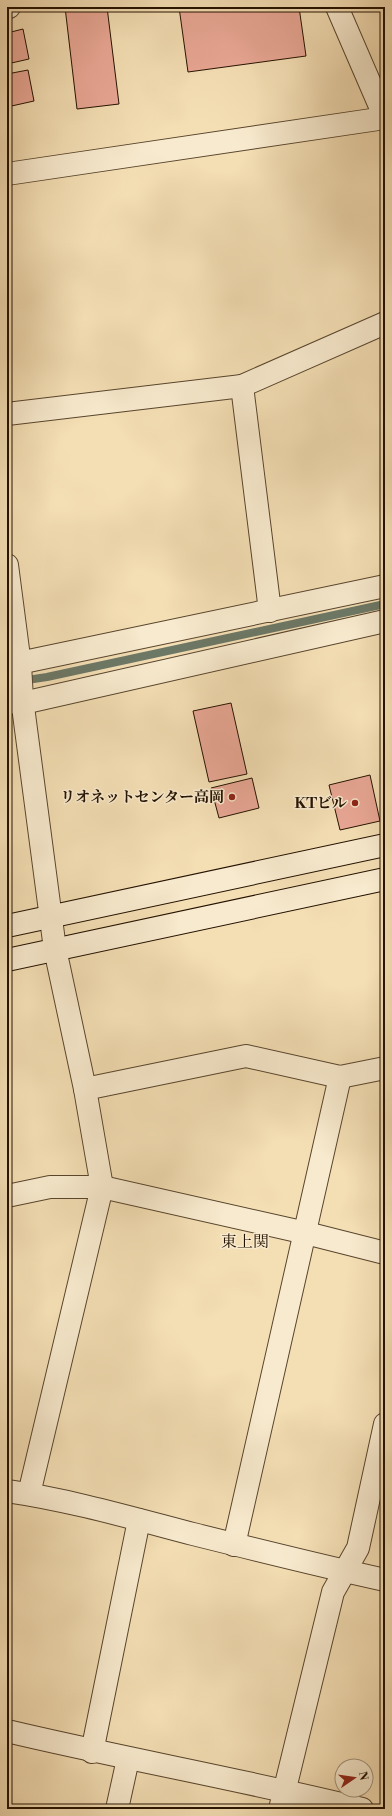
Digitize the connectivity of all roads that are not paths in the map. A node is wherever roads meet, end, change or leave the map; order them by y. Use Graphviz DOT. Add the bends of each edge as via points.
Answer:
graph roads {
  1 [pos="336,7"];
  2 [pos="385,118"];
  3 [pos="7,174"];
  4 [pos="385,323"];
  5 [pos="242,386"];
  6 [pos="7,414"];
  7 [pos="7,566"];
  8 [pos="385,586"];
  9 [pos="270,611"];
  10 [pos="385,621"];
  11 [pos="20,664"];
  12 [pos="17,701"];
  13 [pos="385,845"];
  14 [pos="385,879"];
  15 [pos="51,917"];
  16 [pos="7,926"];
  17 [pos="55,949"];
  18 [pos="7,960"];
  19 [pos="385,1068"];
  20 [pos="340,1077"];
  21 [pos="85,1090"];
  22 [pos="102,1187"];
  23 [pos="7,1196"];
  24 [pos="306,1233"];
  25 [pos="385,1253"];
  26 [pos="385,1424"];
  27 [pos="7,1491"];
  28 [pos="29,1494"];
  29 [pos="139,1520"];
  30 [pos="234,1544"];
  31 [pos="344,1571"];
  32 [pos="385,1580"];
  33 [pos="7,1731"];
  34 [pos="92,1752"];
  35 [pos="128,1759"];
  36 [pos="282,1799"];
  37 [pos="117,1809"];
  38 [pos="362,1809"];
  1 -- 2 [label="street"];
  2 -- 3 [label="street"];
  4 -- 5 [label="street"];
  5 -- 6 [label="street"];
  5 -- 9 [label="street"];
  7 -- 11 [label="street"];
  8 -- 9 [label="street"];
  9 -- 11 [label="street"];
  10 -- 12 [label="street"];
  11 -- 12 [label="street"];
  12 -- 15 [label="street"];
  13 -- 15 [label="street"];
  14 -- 17 [label="street"];
  15 -- 16 [label="street"];
  15 -- 17 [label="street"];
  17 -- 18 [label="street"];
  17 -- 21 [label="street"];
  19 -- 20 [label="street"];
  20 -- 21 [label="street" via="246,1056"];
  20 -- 24 [label="street"];
  21 -- 22 [label="street"];
  22 -- 23 [label="street" via="50,1187"];
  22 -- 24 [label="street"];
  22 -- 28 [label="street"];
  24 -- 25 [label="street"];
  24 -- 30 [label="street"];
  26 -- 31 [label="street" via="358,1548"];
  27 -- 28 [label="street"];
  28 -- 29 [label="street"];
  29 -- 30 [label="street"];
  29 -- 34 [label="street"];
  30 -- 31 [label="street"];
  31 -- 32 [label="street"];
  31 -- 36 [label="street" via="332,1592"];
  33 -- 34 [label="street"];
  34 -- 35 [label="street"];
  35 -- 36 [label="street"];
  35 -- 37 [label="street"];
  36 -- 38 [label="street"];
}
